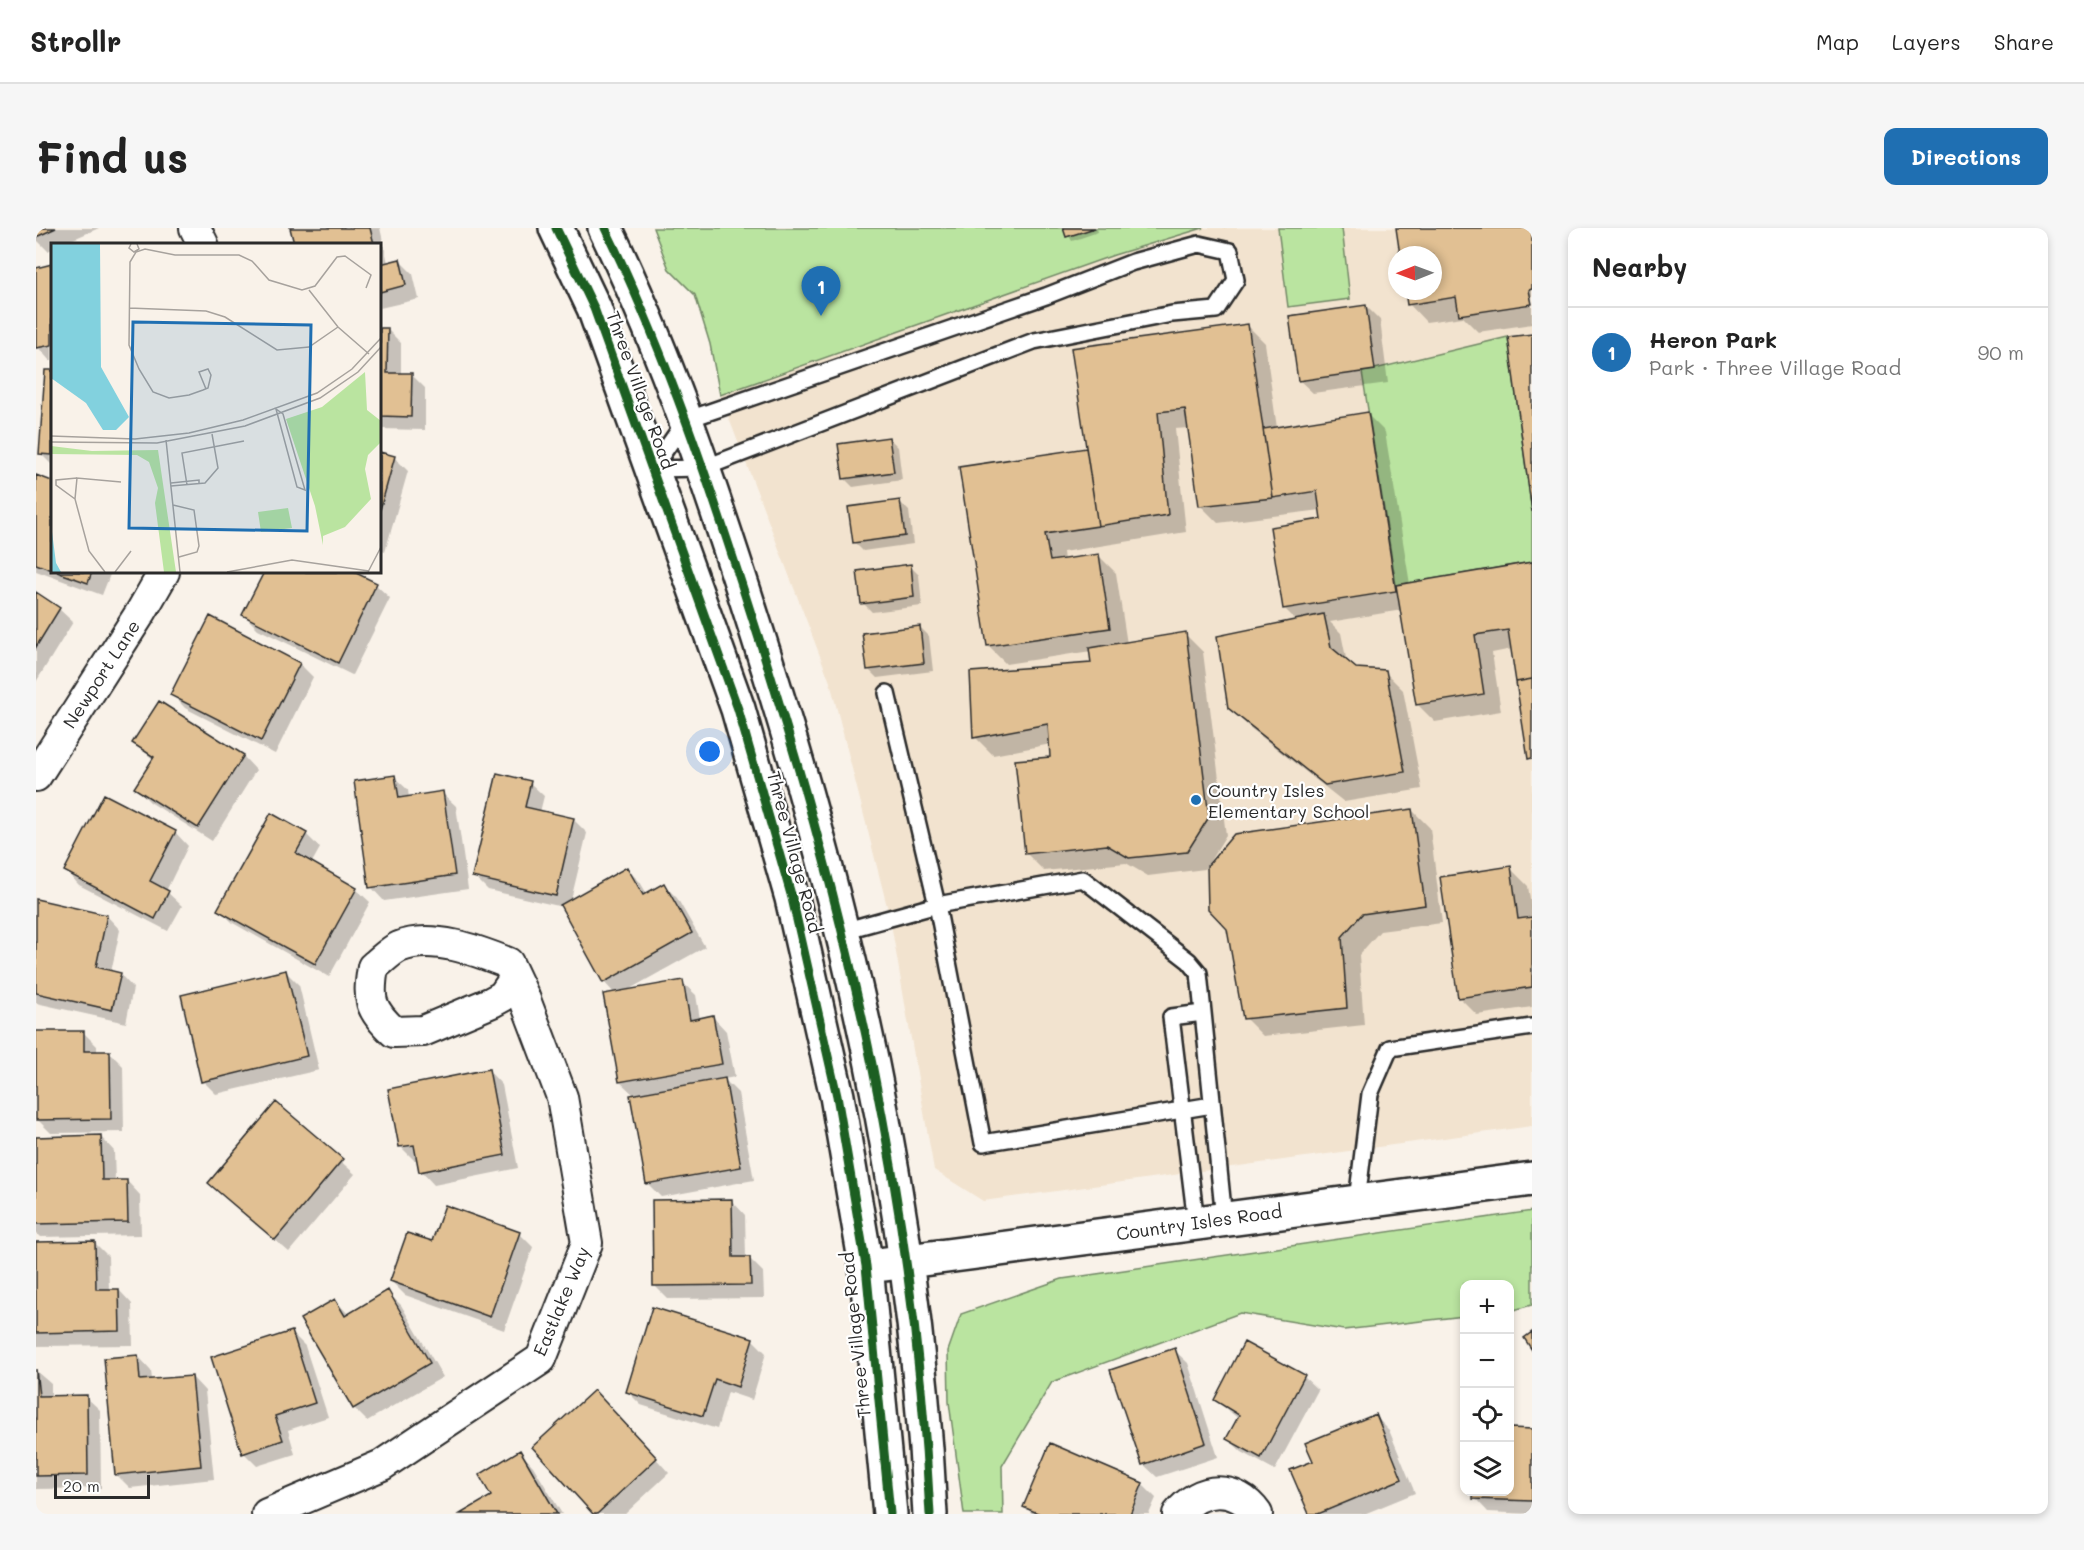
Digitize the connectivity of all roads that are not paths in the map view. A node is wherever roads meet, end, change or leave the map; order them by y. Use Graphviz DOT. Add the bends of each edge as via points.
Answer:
graph roads {
  1 [pos="195,228"];
  2 [pos="556,228"];
  3 [pos="605,228"];
  4 [pos="202,243"];
  5 [pos="686,420"];
  6 [pos="704,468"];
  7 [pos="652,469"];
  8 [pos="163,573"];
  9 [pos="887,693"];
  10 [pos="36,776"];
  11 [pos="937,905"];
  12 [pos="843,931"];
  13 [pos="515,978"];
  14 [pos="1203,1013"];
  15 [pos="1532,1027"];
  16 [pos="1212,1105"];
  17 [pos="1182,1110"];
  18 [pos="1532,1179"];
  19 [pos="1357,1201"];
  20 [pos="1210,1220"];
  21 [pos="907,1261"];
  22 [pos="866,1266"];
  23 [pos="267,1514"];
  24 [pos="890,1514"];
  25 [pos="930,1514"];
  26 [pos="1178,1514"];
  27 [pos="1257,1514"];
  1 -- 4 [label="street"];
  2 -- 7 [label="street, Three Village Road" via="594,308"];
  3 -- 5 [label="street, Three Village Road" via="633,286"];
  5 -- 6 [label="street, Three Village Road"];
  5 -- 6 [label="lane" via="1046,296 1133,262 1199,244 1230,251 1236,280 1216,310 1172,314 1034,341"];
  5 -- 7 [label="lane"];
  6 -- 7 [label="lane"];
  6 -- 12 [label="street, Three Village Road" via="776,692"];
  7 -- 22 [label="street, Three Village Road" via="738,709 792,898 837,1096"];
  8 -- 10 [label="street, Newport Lane"];
  9 -- 11 [label="lane"];
  11 -- 12 [label="lane"];
  11 -- 14 [label="lane" via="1083,879 1189,961 1199,973"];
  11 -- 17 [label="lane" via="983,1143"];
  12 -- 21 [label="street, Three Village Road" via="878,1085"];
  13 -- 23 [label="street, Eastlake Way" via="561,1097 587,1243 541,1359 382,1465"];
  14 -- 16 [label="lane"];
  14 -- 17 [label="lane" via="1171,1017"];
  15 -- 19 [label="lane" via="1390,1048 1370,1094"];
  16 -- 17 [label="lane"];
  16 -- 20 [label="lane"];
  17 -- 20 [label="lane"];
  18 -- 19 [label="street, Country Isles Road"];
  19 -- 20 [label="street, Country Isles Road"];
  20 -- 21 [label="street, Country Isles Road"];
  21 -- 22 [label="street, Country Isles Road"];
  21 -- 25 [label="street, Three Village Road"];
  22 -- 24 [label="street, Three Village Road"];
  26 -- 27 [label="street" via="1192,1500 1212,1492 1227,1492 1240,1497"];
}
